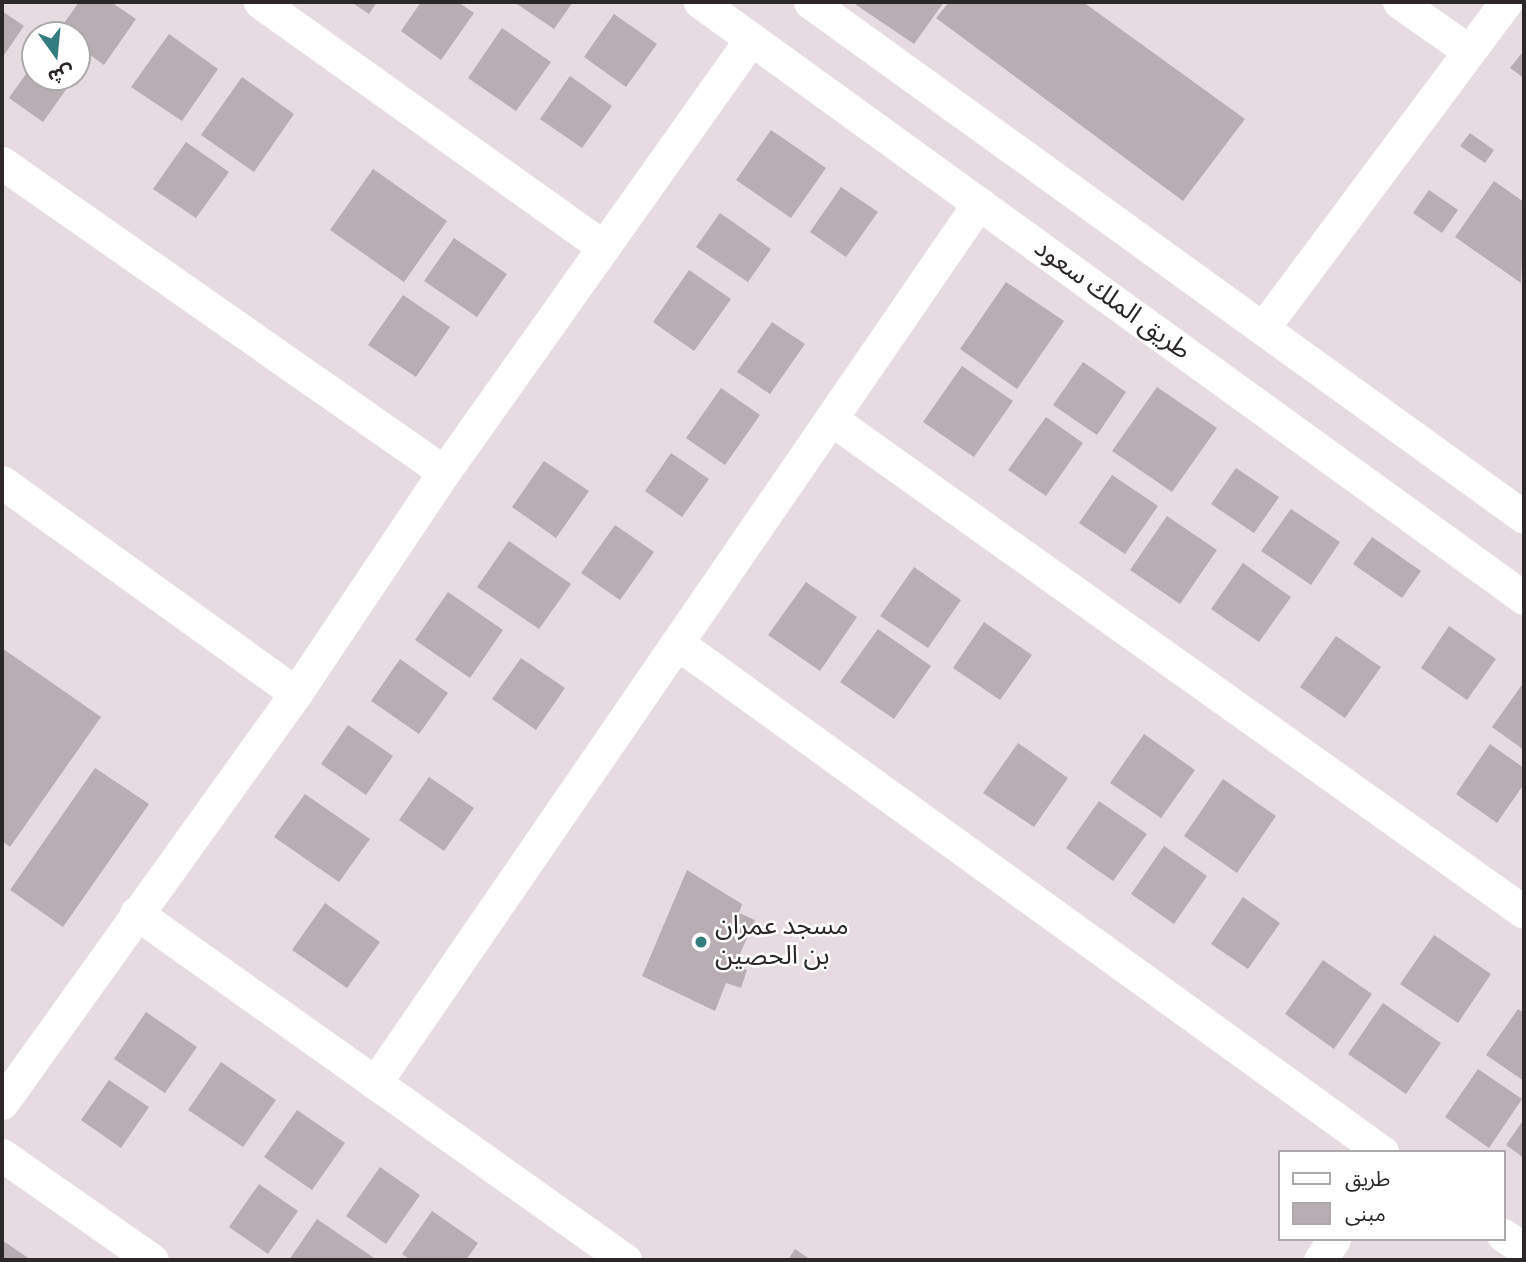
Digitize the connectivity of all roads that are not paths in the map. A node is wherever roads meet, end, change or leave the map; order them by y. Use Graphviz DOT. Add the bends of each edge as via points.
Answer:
graph roads {
  1 [pos="260,2"];
  2 [pos="700,2"];
  3 [pos="810,2"];
  4 [pos="1399,2"];
  5 [pos="1506,2"];
  6 [pos="751,38"];
  7 [pos="1469,51"];
  8 [pos="2,163"];
  9 [pos="979,203"];
  10 [pos="604,247"];
  11 [pos="1263,328"];
  12 [pos="831,419"];
  13 [pos="444,472"];
  14 [pos="2,482"];
  15 [pos="1524,517"];
  16 [pos="1524,598"];
  17 [pos="677,643"];
  18 [pos="296,693"];
  19 [pos="1524,912"];
  20 [pos="136,913"];
  21 [pos="375,1083"];
  22 [pos="2,1103"];
  23 [pos="1379,1150"];
  24 [pos="2,1155"];
  25 [pos="1505,1236"];
  26 [pos="1333,1241"];
  27 [pos="1524,1250"];
  28 [pos="152,1260"];
  29 [pos="625,1260"];
  30 [pos="1320,1260"];
  1 -- 10 [label="street"];
  2 -- 6 [label="street, طريق الملك سعود"];
  3 -- 11 [label="street"];
  4 -- 7 [label="street"];
  5 -- 7 [label="street"];
  6 -- 9 [label="street, طريق الملك سعود"];
  6 -- 10 [label="street"];
  7 -- 11 [label="street"];
  8 -- 13 [label="street"];
  9 -- 12 [label="street"];
  9 -- 16 [label="street, طريق الملك سعود"];
  10 -- 13 [label="street"];
  11 -- 15 [label="street"];
  12 -- 17 [label="street"];
  12 -- 19 [label="street"];
  13 -- 18 [label="street"];
  14 -- 18 [label="street"];
  17 -- 21 [label="street"];
  17 -- 23 [label="street"];
  18 -- 20 [label="street"];
  20 -- 21 [label="street"];
  20 -- 22 [label="street"];
  21 -- 29 [label="street"];
  24 -- 28 [label="street"];
  25 -- 27 [label="street"];
  26 -- 30 [label="street"];
}
